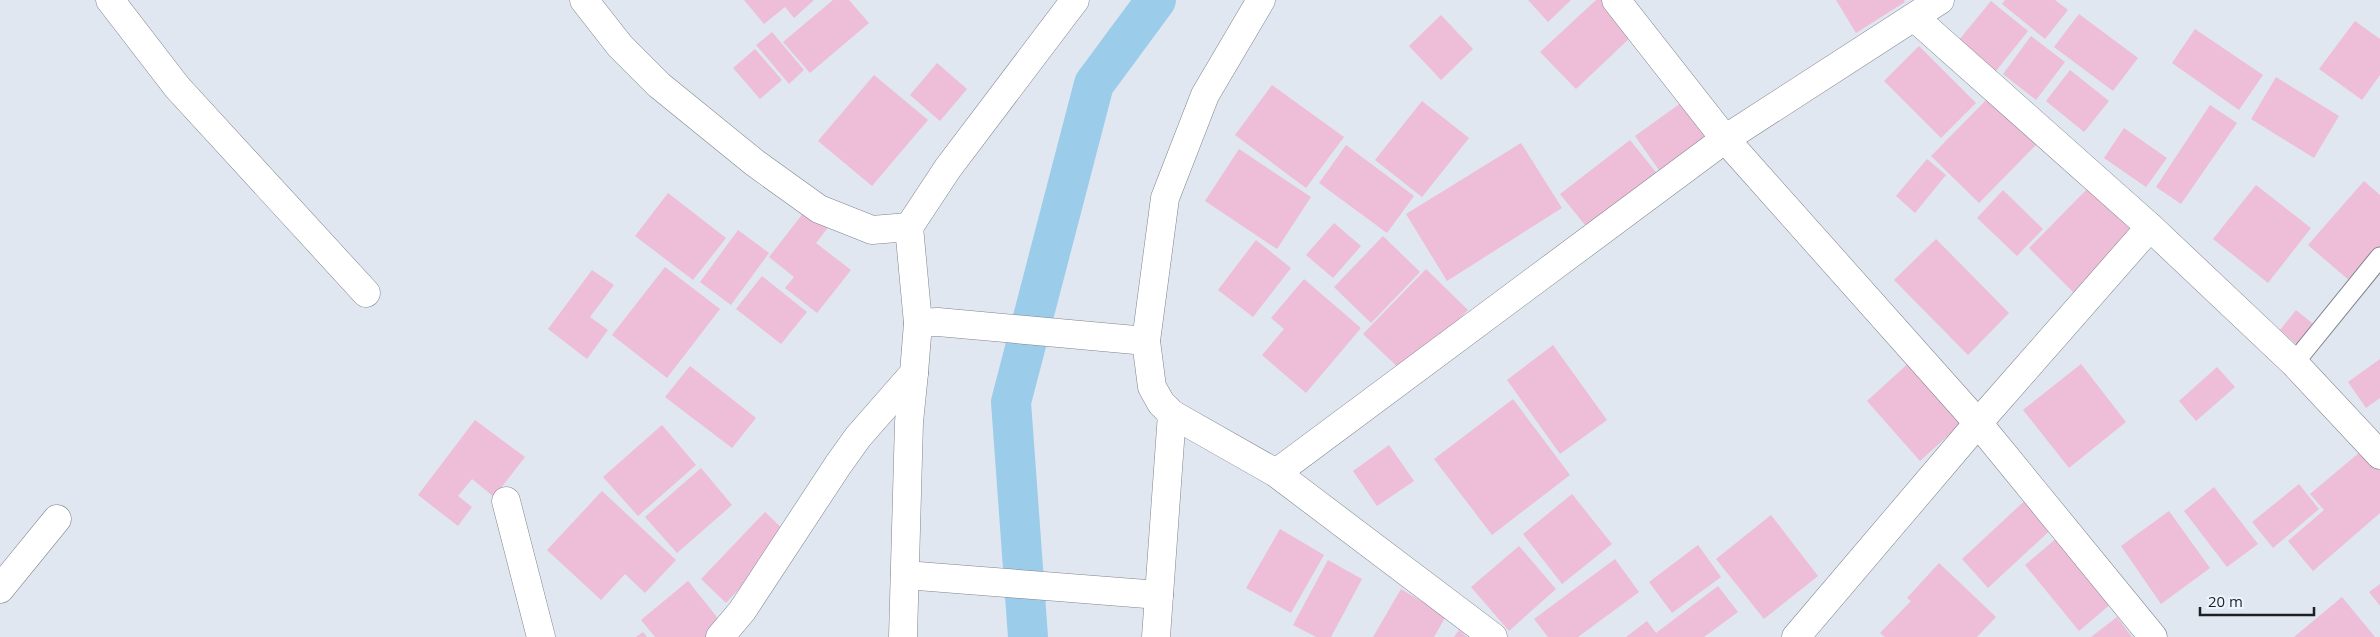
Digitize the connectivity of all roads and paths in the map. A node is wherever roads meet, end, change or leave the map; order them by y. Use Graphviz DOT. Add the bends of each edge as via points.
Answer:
graph roads {
  1 [pos="110,0"];
  2 [pos="584,0"];
  3 [pos="1075,0"];
  4 [pos="1261,0"];
  5 [pos="1616,0"];
  6 [pos="1940,0"];
  7 [pos="1915,18"];
  8 [pos="1724,139"];
  9 [pos="909,227"];
  10 [pos="2150,227"];
  11 [pos="2380,257"];
  12 [pos="366,293"];
  13 [pos="928,323"];
  14 [pos="1146,341"];
  15 [pos="2294,363"];
  16 [pos="914,373"];
  17 [pos="1172,414"];
  18 [pos="1978,423"];
  19 [pos="2380,455"];
  20 [pos="1276,473"];
  21 [pos="506,501"];
  22 [pos="57,518"];
  23 [pos="914,575"];
  24 [pos="0,589"];
  25 [pos="1150,594"];
  26 [pos="541,637"];
  27 [pos="720,637"];
  28 [pos="903,637"];
  29 [pos="1156,637"];
  30 [pos="1493,637"];
  31 [pos="1796,637"];
  32 [pos="2153,637"];
  1 -- 12 [label="street" via="177,88"];
  2 -- 9 [label="street" via="620,46 659,85 755,163 811,203 872,230"];
  3 -- 9 [label="street" via="948,168"];
  4 -- 14 [label="street" via="1205,95 1165,198"];
  5 -- 8 [label="street"];
  6 -- 7 [label="street"];
  7 -- 8 [label="street"];
  7 -- 10 [label="street"];
  8 -- 18 [label="street"];
  8 -- 20 [label="street"];
  9 -- 13 [label="street"];
  10 -- 15 [label="street"];
  10 -- 18 [label="street"];
  11 -- 15 [label="lane"];
  13 -- 14 [label="street"];
  13 -- 16 [label="street"];
  14 -- 17 [label="street" via="1152,387 1161,404"];
  15 -- 19 [label="street"];
  16 -- 23 [label="street" via="909,422"];
  16 -- 27 [label="street" via="853,444 742,611"];
  17 -- 20 [label="street"];
  17 -- 25 [label="street"];
  18 -- 31 [label="street"];
  18 -- 32 [label="street"];
  20 -- 30 [label="street"];
  21 -- 26 [label="street"];
  22 -- 24 [label="street"];
  23 -- 25 [label="street"];
  23 -- 28 [label="street"];
  25 -- 29 [label="street"];
}
